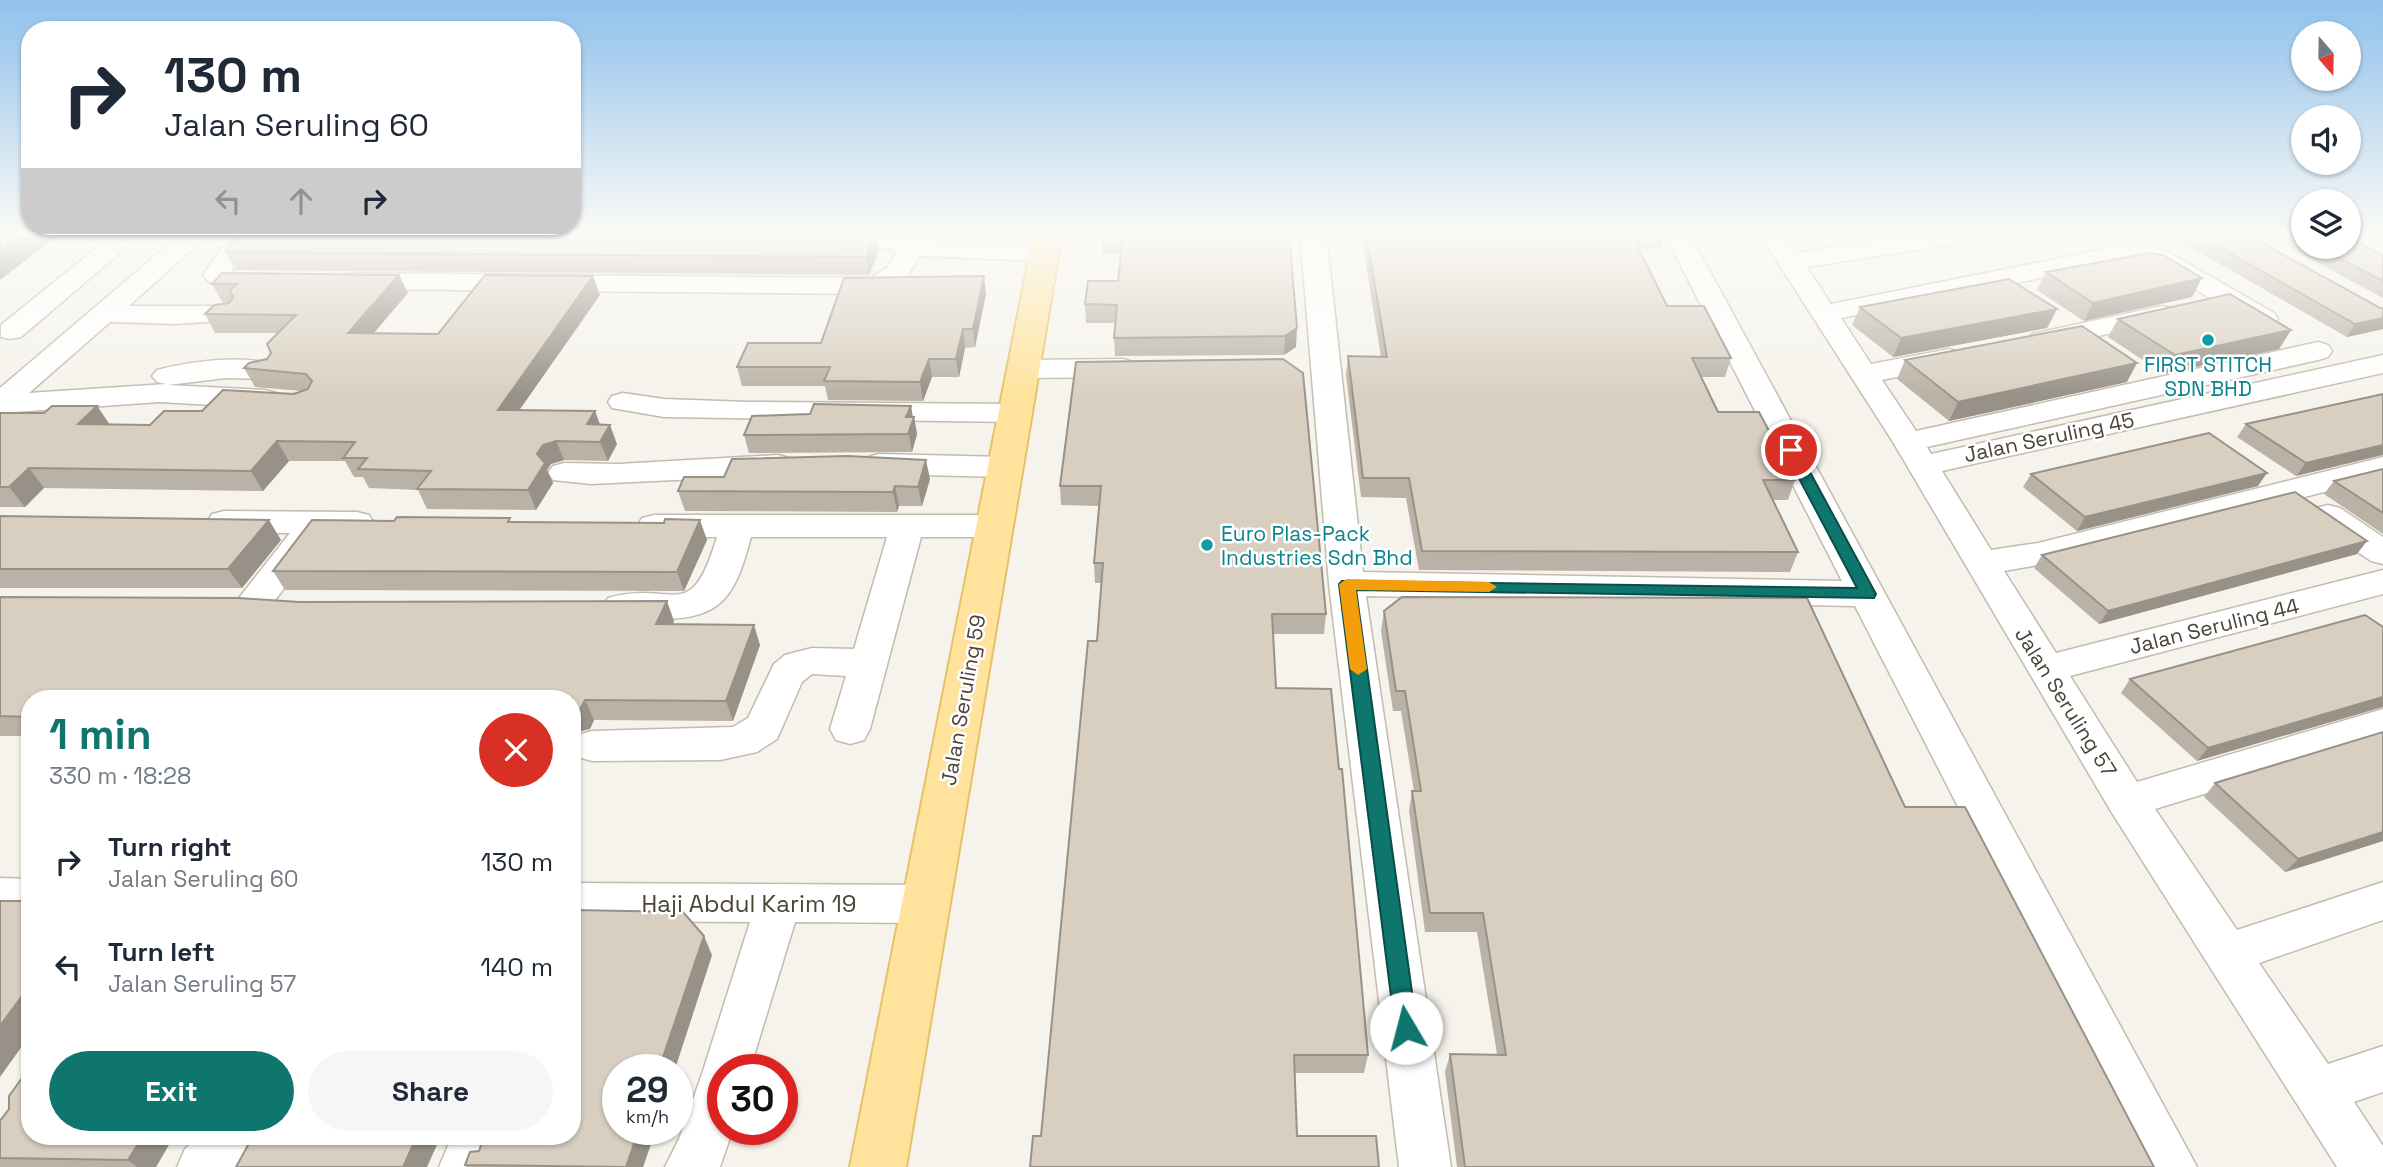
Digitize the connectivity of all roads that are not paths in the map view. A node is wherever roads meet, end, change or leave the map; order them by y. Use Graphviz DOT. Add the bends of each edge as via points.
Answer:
graph roads {
  1 [pos="61,287"];
  2 [pos="136,287"];
  3 [pos="1038,287"];
  4 [pos="1313,287"];
  5 [pos="1705,287"];
  6 [pos="1808,287"];
  7 [pos="1950,287"];
  8 [pos="2010,287"];
  9 [pos="2211,287"];
  10 [pos="2230,299"];
  11 [pos="1825,313"];
  12 [pos="227,314"];
  13 [pos="96,323"];
  14 [pos="5,331"];
  15 [pos="2078,334"];
  16 [pos="2012,346"];
  17 [pos="2318,351"];
  18 [pos="1972,354"];
  19 [pos="1147,368"];
  20 [pos="2372,368"];
  21 [pos="1023,369"];
  22 [pos="265,370"];
  23 [pos="1866,374"];
  24 [pos="98,395"];
  25 [pos="2165,398"];
  26 [pos="295,400"];
  27 [pos="623,402"];
  28 [pos="0,403"];
  29 [pos="1015,413"];
  30 [pos="2208,434"];
  31 [pos="1914,454"];
  32 [pos="813,464"];
  33 [pos="851,464"];
  34 [pos="2254,465"];
  35 [pos="1005,467"];
  36 [pos="2383,467"];
  37 [pos="565,473"];
  38 [pos="2289,489"];
  39 [pos="192,522"];
  40 [pos="316,523"];
  41 [pos="384,523"];
  42 [pos="628,525"];
  43 [pos="737,526"];
  44 [pos="907,526"];
  45 [pos="994,526"];
  46 [pos="2383,553"];
  47 [pos="1981,563"];
  48 [pos="1347,584"];
  49 [pos="2368,586"];
  50 [pos="1868,594"];
  51 [pos="289,606"];
  52 [pos="590,607"];
  53 [pos="2383,612"];
  54 [pos="869,663"];
  55 [pos="2045,669"];
  56 [pos="2383,724"];
  57 [pos="850,729"];
  58 [pos="592,746"];
  59 [pos="2127,801"];
  60 [pos="0,897"];
  61 [pos="21,898"];
  62 [pos="2383,901"];
  63 [pos="581,902"];
  64 [pos="778,904"];
  65 [pos="926,904"];
  66 [pos="2229,953"];
  67 [pos="731,1054"];
  68 [pos="2383,1069"];
  69 [pos="2316,1091"];
  70 [pos="707,1131"];
  71 [pos="221,1145"];
  72 [pos="474,1145"];
  73 [pos="203,1167"];
  74 [pos="465,1167"];
  75 [pos="691,1167"];
  76 [pos="878,1167"];
  77 [pos="1425,1167"];
  78 [pos="2171,1167"];
  79 [pos="2367,1167"];
  1 -- 14 [label="street"];
  2 -- 13 [label="street"];
  3 -- 21 [label="main road, Jalan Seruling 59"];
  4 -- 48 [label="street" via="1312,366"];
  5 -- 50 [label="street"];
  6 -- 11 [label="street, Jalan Seruling 57"];
  7 -- 11 [label="street"];
  8 -- 15 [label="street"];
  9 -- 10 [label="street"];
  10 -- 15 [label="street"];
  10 -- 17 [label="street"];
  11 -- 23 [label="street, Jalan Seruling 57"];
  12 -- 13 [label="street"];
  13 -- 14 [label="street"];
  13 -- 28 [label="street"];
  15 -- 16 [label="street"];
  15 -- 25 [label="street"];
  17 -- 20 [label="street"];
  17 -- 25 [label="street, Jalan Seruling 45"];
  18 -- 23 [label="street"];
  19 -- 21 [label="street"];
  20 -- 25 [label="street, Jalan Seruling 45"];
  21 -- 29 [label="main road, Jalan Seruling 59"];
  22 -- 24 [label="street" via="184,373"];
  23 -- 31 [label="street, Jalan Seruling 57"];
  24 -- 26 [label="street" via="160,393"];
  24 -- 28 [label="street"];
  25 -- 30 [label="street"];
  25 -- 31 [label="street, Jalan Seruling 45"];
  27 -- 29 [label="street" via="748,411"];
  29 -- 35 [label="main road, Jalan Seruling 59"];
  31 -- 47 [label="street, Jalan Seruling 57"];
  32 -- 37 [label="street" via="711,466 643,474"];
  33 -- 35 [label="street"];
  34 -- 38 [label="street"];
  35 -- 45 [label="main road, Jalan Seruling 59"];
  36 -- 38 [label="street"];
  38 -- 46 [label="street"];
  38 -- 47 [label="street" via="2038,554"];
  39 -- 40 [label="street"];
  40 -- 41 [label="street"];
  40 -- 51 [label="street" via="239,603"];
  42 -- 43 [label="street"];
  43 -- 44 [label="street"];
  43 -- 52 [label="street" via="726,568 708,600 692,606"];
  44 -- 45 [label="street"];
  44 -- 54 [label="street"];
  45 -- 65 [label="main road, Jalan Seruling 59"];
  47 -- 55 [label="street, Jalan Seruling 57"];
  48 -- 50 [label="street"];
  48 -- 77 [label="street"];
  49 -- 53 [label="street"];
  49 -- 55 [label="street, Jalan Seruling 44"];
  50 -- 78 [label="street"];
  54 -- 57 [label="street"];
  54 -- 58 [label="street" via="798,665 787,674 763,728 743,741"];
  55 -- 59 [label="street, Jalan Seruling 57"];
  56 -- 59 [label="street"];
  59 -- 66 [label="street, Jalan Seruling 57"];
  60 -- 61 [label="street"];
  62 -- 66 [label="street"];
  63 -- 64 [label="street, Haji Abdul Karim 19"];
  64 -- 65 [label="street, Haji Abdul Karim 19"];
  64 -- 67 [label="street"];
  65 -- 76 [label="main road, Jalan Seruling 59"];
  66 -- 69 [label="street, Jalan Seruling 57"];
  68 -- 69 [label="street"];
  69 -- 79 [label="street, Jalan Seruling 57"];
  70 -- 75 [label="street"];
  71 -- 73 [label="street"];
  72 -- 74 [label="street"];
}
